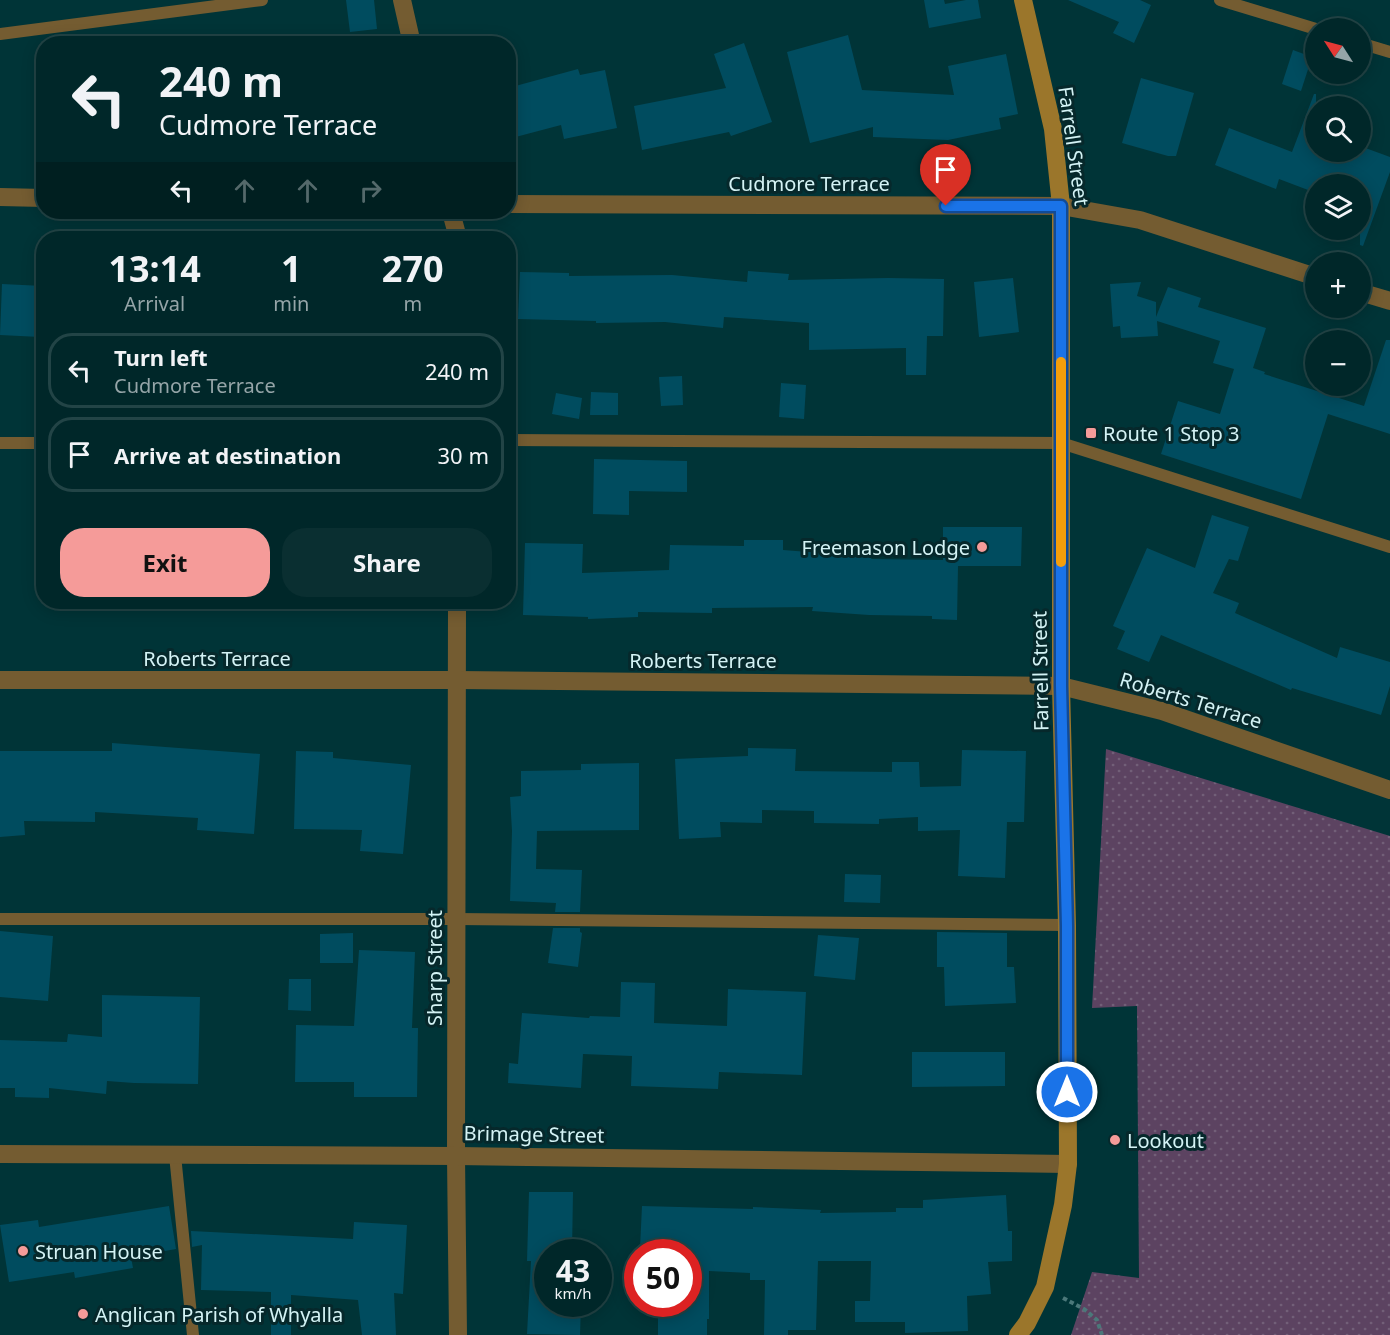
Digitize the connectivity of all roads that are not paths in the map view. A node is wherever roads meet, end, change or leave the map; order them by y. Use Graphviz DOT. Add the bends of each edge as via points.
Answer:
graph roads {
  1 [pos="262,0"];
  2 [pos="402,0"];
  3 [pos="1023,0"];
  4 [pos="1220,0"];
  5 [pos="1305,26"];
  6 [pos="0,34"];
  7 [pos="410,36"];
  8 [pos="1371,46"];
  9 [pos="1390,52"];
  10 [pos="0,197"];
  11 [pos="36,198"];
  12 [pos="516,204"];
  13 [pos="1061,206"];
  14 [pos="1305,273"];
  15 [pos="1371,295"];
  16 [pos="1390,301"];
  17 [pos="516,440"];
  18 [pos="0,443"];
  19 [pos="36,443"];
  20 [pos="1061,443"];
  21 [pos="1390,547"];
  22 [pos="457,609"];
  23 [pos="0,680"];
  24 [pos="457,680"];
  25 [pos="1061,686"];
  26 [pos="1390,789"];
  27 [pos="0,919"];
  28 [pos="456,919"];
  29 [pos="1067,926"];
  30 [pos="0,1154"];
  31 [pos="175,1155"];
  32 [pos="456,1156"];
  33 [pos="1068,1164"];
  34 [pos="193,1335"];
  35 [pos="458,1335"];
  36 [pos="1018,1335"];
  1 -- 6 [label="lane"];
  2 -- 7 [label="street"];
  3 -- 13 [label="main road, Farrell Street" via="1053,129"];
  4 -- 5 [label="lane"];
  8 -- 9 [label="lane"];
  10 -- 11 [label="street"];
  12 -- 13 [label="street, Cudmore Terrace"];
  13 -- 14 [label="street, Cudmore Terrace" via="1140,220"];
  13 -- 20 [label="main road, Farrell Street"];
  15 -- 16 [label="street"];
  17 -- 20 [label="lane"];
  18 -- 19 [label="lane"];
  20 -- 21 [label="lane"];
  20 -- 25 [label="main road, Farrell Street"];
  22 -- 24 [label="street, Sharp Street"];
  23 -- 24 [label="street, Roberts Terrace"];
  24 -- 25 [label="street, Roberts Terrace"];
  24 -- 28 [label="street, Sharp Street"];
  25 -- 26 [label="street, Roberts Terrace" via="1162,711"];
  25 -- 29 [label="main road, Farrell Street"];
  27 -- 28 [label="lane"];
  28 -- 29 [label="lane"];
  28 -- 32 [label="street, Sharp Street"];
  29 -- 33 [label="main road, Farrell Street"];
  30 -- 31 [label="street, Brimage Street"];
  31 -- 32 [label="street, Brimage Street"];
  31 -- 34 [label="lane"];
  32 -- 33 [label="street, Brimage Street"];
  32 -- 35 [label="street, Sharp Street"];
  33 -- 36 [label="main road, Farrell Street" via="1045,1287"];
}
